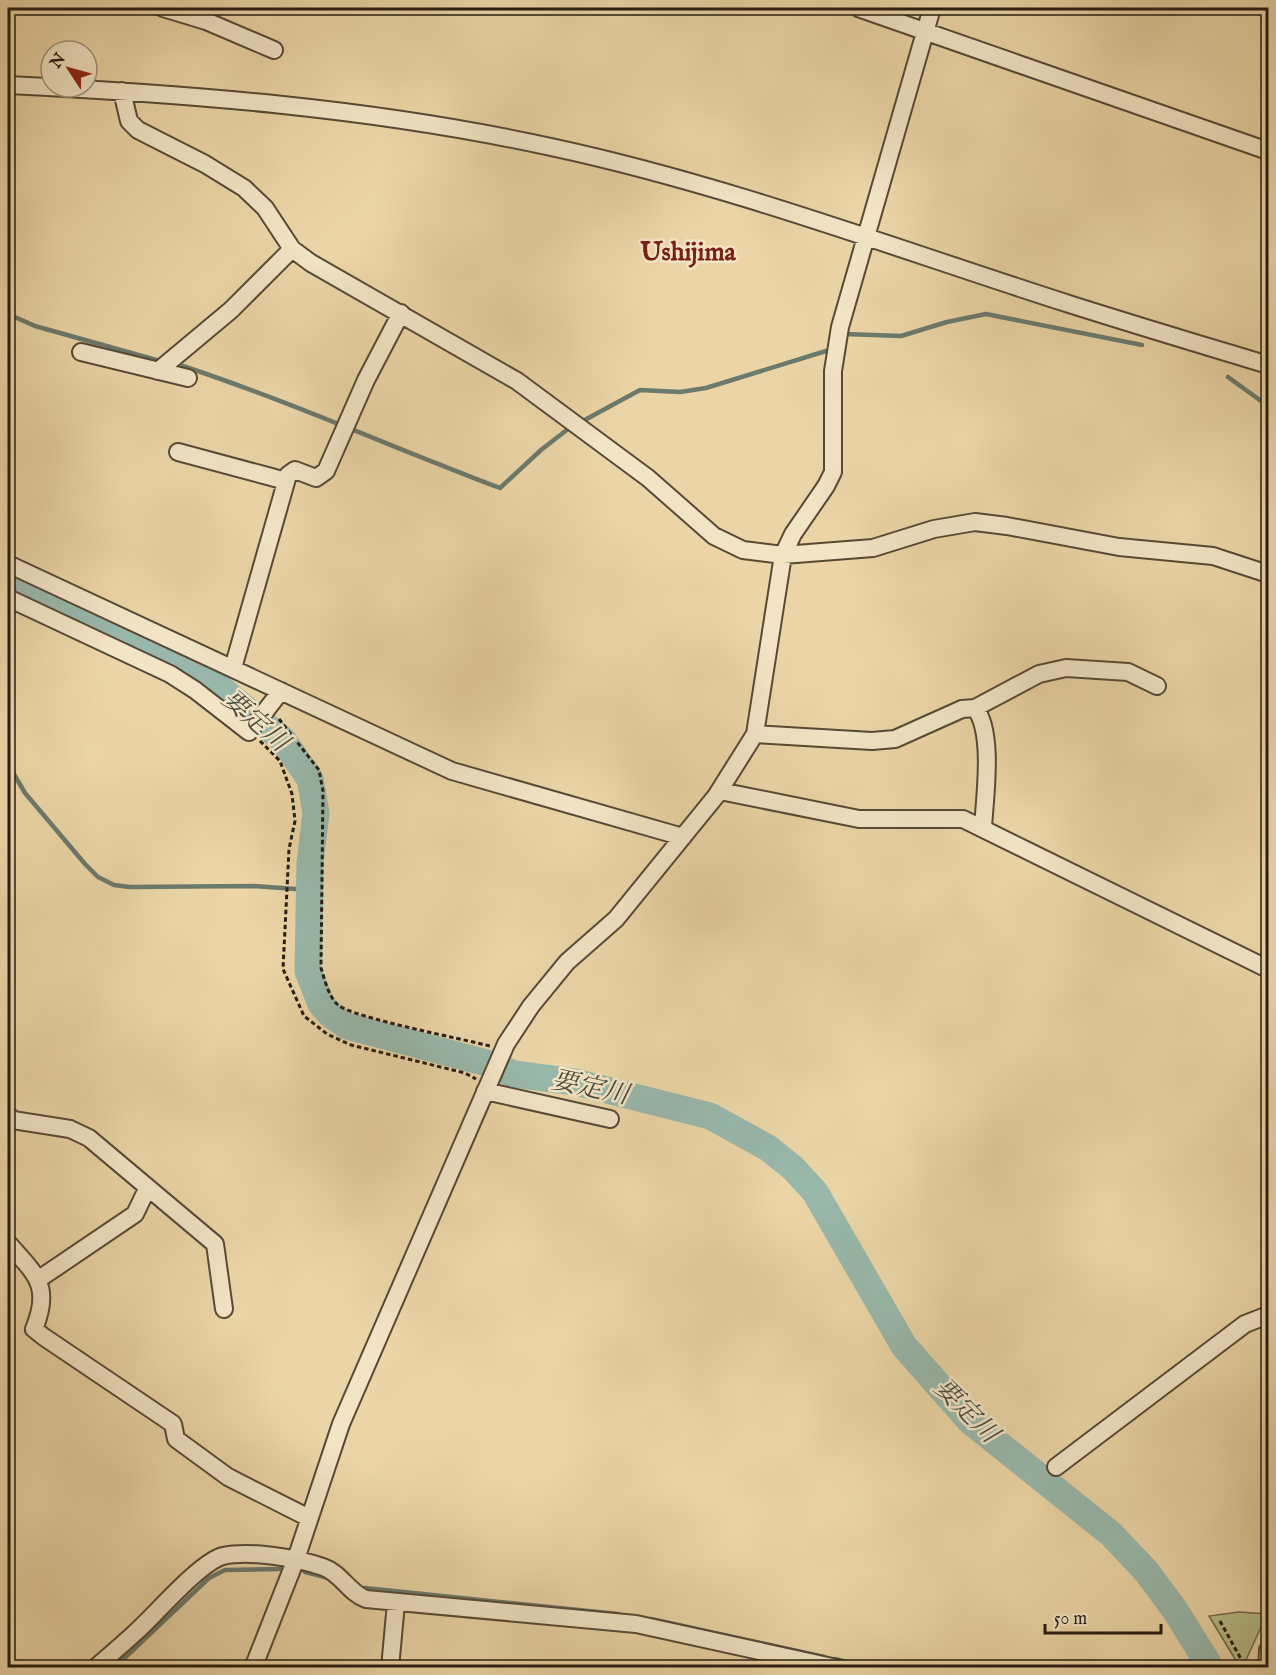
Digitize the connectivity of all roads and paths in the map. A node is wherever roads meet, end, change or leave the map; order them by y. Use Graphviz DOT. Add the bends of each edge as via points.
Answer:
graph roads {
  1 [pos="163,8"];
  2 [pos="858,8"];
  3 [pos="932,8"];
  4 [pos="924,31"];
  5 [pos="274,50"];
  6 [pos="8,86"];
  7 [pos="122,91"];
  8 [pos="1269,151"];
  9 [pos="867,236"];
  10 [pos="292,249"];
  11 [pos="401,313"];
  12 [pos="81,352"];
  13 [pos="1269,365"];
  14 [pos="158,371"];
  15 [pos="188,378"];
  16 [pos="178,452"];
  17 [pos="286,481"];
  18 [pos="783,555"];
  19 [pos="14,569"];
  20 [pos="1269,574"];
  21 [pos="8,593"];
  22 [pos="8,598"];
  23 [pos="233,668"];
  24 [pos="1157,686"];
  25 [pos="281,691"];
  26 [pos="267,708"];
  27 [pos="975,708"];
  28 [pos="251,730"];
  29 [pos="755,734"];
  30 [pos="720,791"];
  31 [pos="983,827"];
  32 [pos="683,837"];
  33 [pos="1269,969"];
  34 [pos="506,1044"];
  35 [pos="488,1085"];
  36 [pos="610,1119"];
  37 [pos="9,1120"];
  38 [pos="147,1189"];
  39 [pos="8,1243"];
  40 [pos="39,1279"];
  41 [pos="224,1309"];
  42 [pos="1269,1315"];
  43 [pos="1056,1467"];
  44 [pos="309,1518"];
  45 [pos="296,1559"];
  46 [pos="396,1603"];
  47 [pos="1220,1621"];
  48 [pos="1269,1650"];
  49 [pos="95,1668"];
  50 [pos="253,1668"];
  51 [pos="390,1668"];
  52 [pos="837,1668"];
  53 [pos="1246,1668"];
  54 [pos="1267,1668"];
  1 -- 5 [label="street" via="206,21"];
  2 -- 4 [label="street"];
  3 -- 4 [label="street"];
  4 -- 8 [label="street"];
  4 -- 9 [label="street"];
  6 -- 7 [label="street"];
  7 -- 9 [label="street" via="409,120 551,146 656,172"];
  7 -- 10 [label="street" via="129,121 138,130 244,188 265,208"];
  9 -- 13 [label="street" via="1068,304"];
  9 -- 18 [label="street" via="835,352 833,472"];
  10 -- 11 [label="street"];
  10 -- 14 [label="street" via="231,310"];
  11 -- 17 [label="street" via="321,476 313,478 295,470"];
  11 -- 18 [label="street" via="518,381 648,478 714,536 743,550"];
  12 -- 14 [label="street"];
  14 -- 15 [label="street"];
  16 -- 17 [label="street"];
  17 -- 23 [label="street"];
  18 -- 20 [label="street" via="873,548 934,529 975,522 1119,547 1213,556"];
  18 -- 29 [label="street"];
  19 -- 21 [label="street"];
  19 -- 23 [label="street"];
  22 -- 28 [label="street" via="170,674"];
  23 -- 25 [label="street"];
  24 -- 27 [label="street" via="1128,672 1066,668 1039,674"];
  25 -- 26 [label="street"];
  25 -- 32 [label="street" via="452,771"];
  26 -- 28 [label="street"];
  26 -- 34 [label="path" via="319,770 325,811 321,968 327,988 339,1005 492,1046"];
  27 -- 29 [label="street" via="962,709 895,739"];
  27 -- 31 [label="street" via="982,717 987,777"];
  28 -- 35 [label="path" via="280,761 292,794 295,821 287,877 283,969 304,1016 327,1035 351,1045 465,1073"];
  29 -- 30 [label="street"];
  30 -- 31 [label="street" via="859,819 963,819"];
  30 -- 32 [label="street"];
  31 -- 33 [label="street"];
  32 -- 34 [label="street" via="616,919 567,962"];
  34 -- 35 [label="street"];
  35 -- 36 [label="street"];
  35 -- 44 [label="street" via="341,1424"];
  37 -- 38 [label="street" via="70,1129 89,1138"];
  38 -- 40 [label="street" via="135,1214"];
  38 -- 41 [label="street" via="215,1244"];
  39 -- 40 [label="street"];
  40 -- 44 [label="street" via="42,1309 34,1329 173,1424 176,1439 228,1477"];
  42 -- 43 [label="street" via="1245,1324"];
  44 -- 45 [label="street"];
  45 -- 46 [label="street" via="329,1569 362,1598"];
  45 -- 49 [label="street" via="222,1556 205,1566"];
  45 -- 50 [label="street"];
  46 -- 51 [label="street"];
  46 -- 52 [label="street" via="636,1624"];
  47 -- 53 [label="path"];
  48 -- 54 [label="street"];
}
